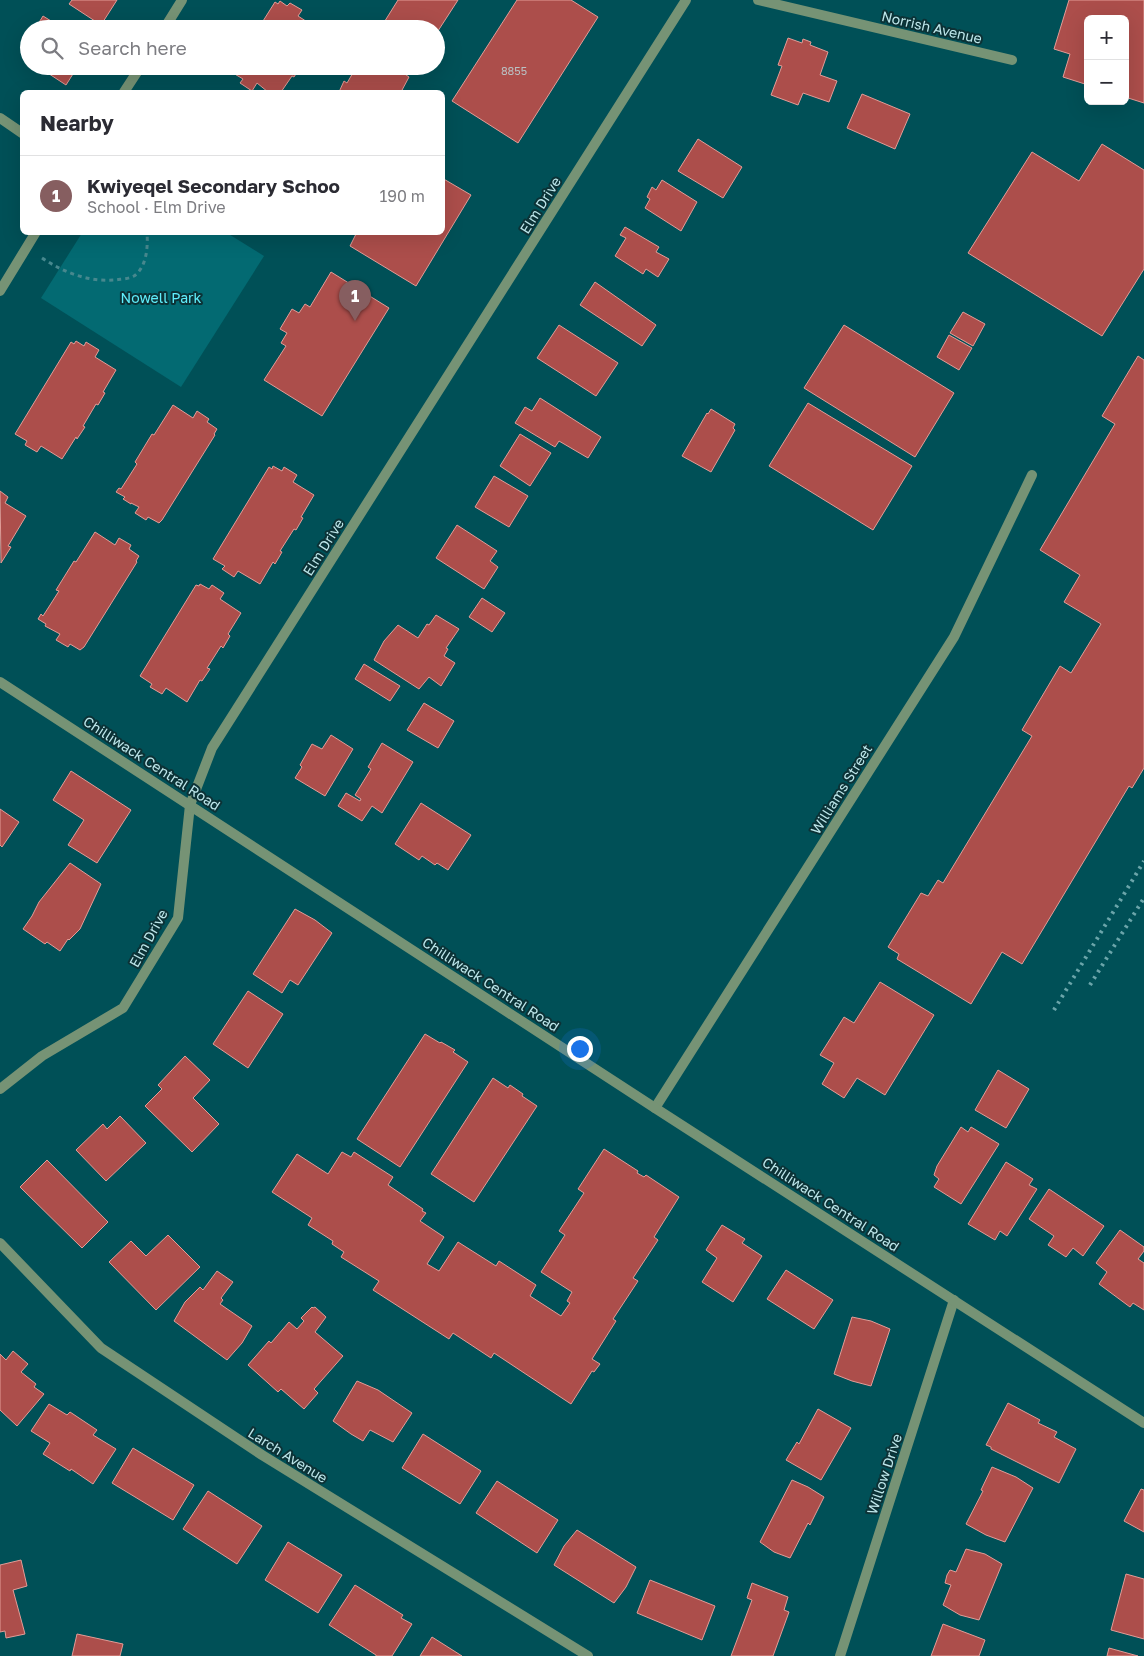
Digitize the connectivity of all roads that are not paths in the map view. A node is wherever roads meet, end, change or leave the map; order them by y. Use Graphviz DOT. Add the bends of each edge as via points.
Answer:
graph roads {
  1 [pos="182,0"];
  2 [pos="686,0"];
  3 [pos="758,0"];
  4 [pos="170,20"];
  5 [pos="1012,60"];
  6 [pos="135,75"];
  7 [pos="125,90"];
  8 [pos="0,118"];
  9 [pos="20,132"];
  10 [pos="34,235"];
  11 [pos="0,291"];
  12 [pos="1032,475"];
  13 [pos="0,682"];
  14 [pos="190,804"];
  15 [pos="0,1089"];
  16 [pos="655,1108"];
  17 [pos="0,1243"];
  18 [pos="954,1300"];
  19 [pos="1144,1423"];
  20 [pos="588,1656"];
  21 [pos="840,1656"];
  1 -- 4 [label="street"];
  2 -- 14 [label="street, Elm Drive" via="212,748"];
  3 -- 5 [label="street, Norrish Avenue"];
  6 -- 7 [label="street"];
  8 -- 9 [label="street"];
  10 -- 11 [label="street"];
  12 -- 16 [label="street, Williams Street" via="954,637"];
  13 -- 14 [label="street, Chilliwack Central Road"];
  14 -- 15 [label="street, Elm Drive" via="178,918 123,1008 42,1056"];
  14 -- 16 [label="street, Chilliwack Central Road"];
  16 -- 18 [label="street, Chilliwack Central Road"];
  17 -- 20 [label="street, Larch Avenue" via="101,1348 262,1455"];
  18 -- 19 [label="street, Chilliwack Central Road"];
  18 -- 21 [label="street, Willow Drive"];
}
